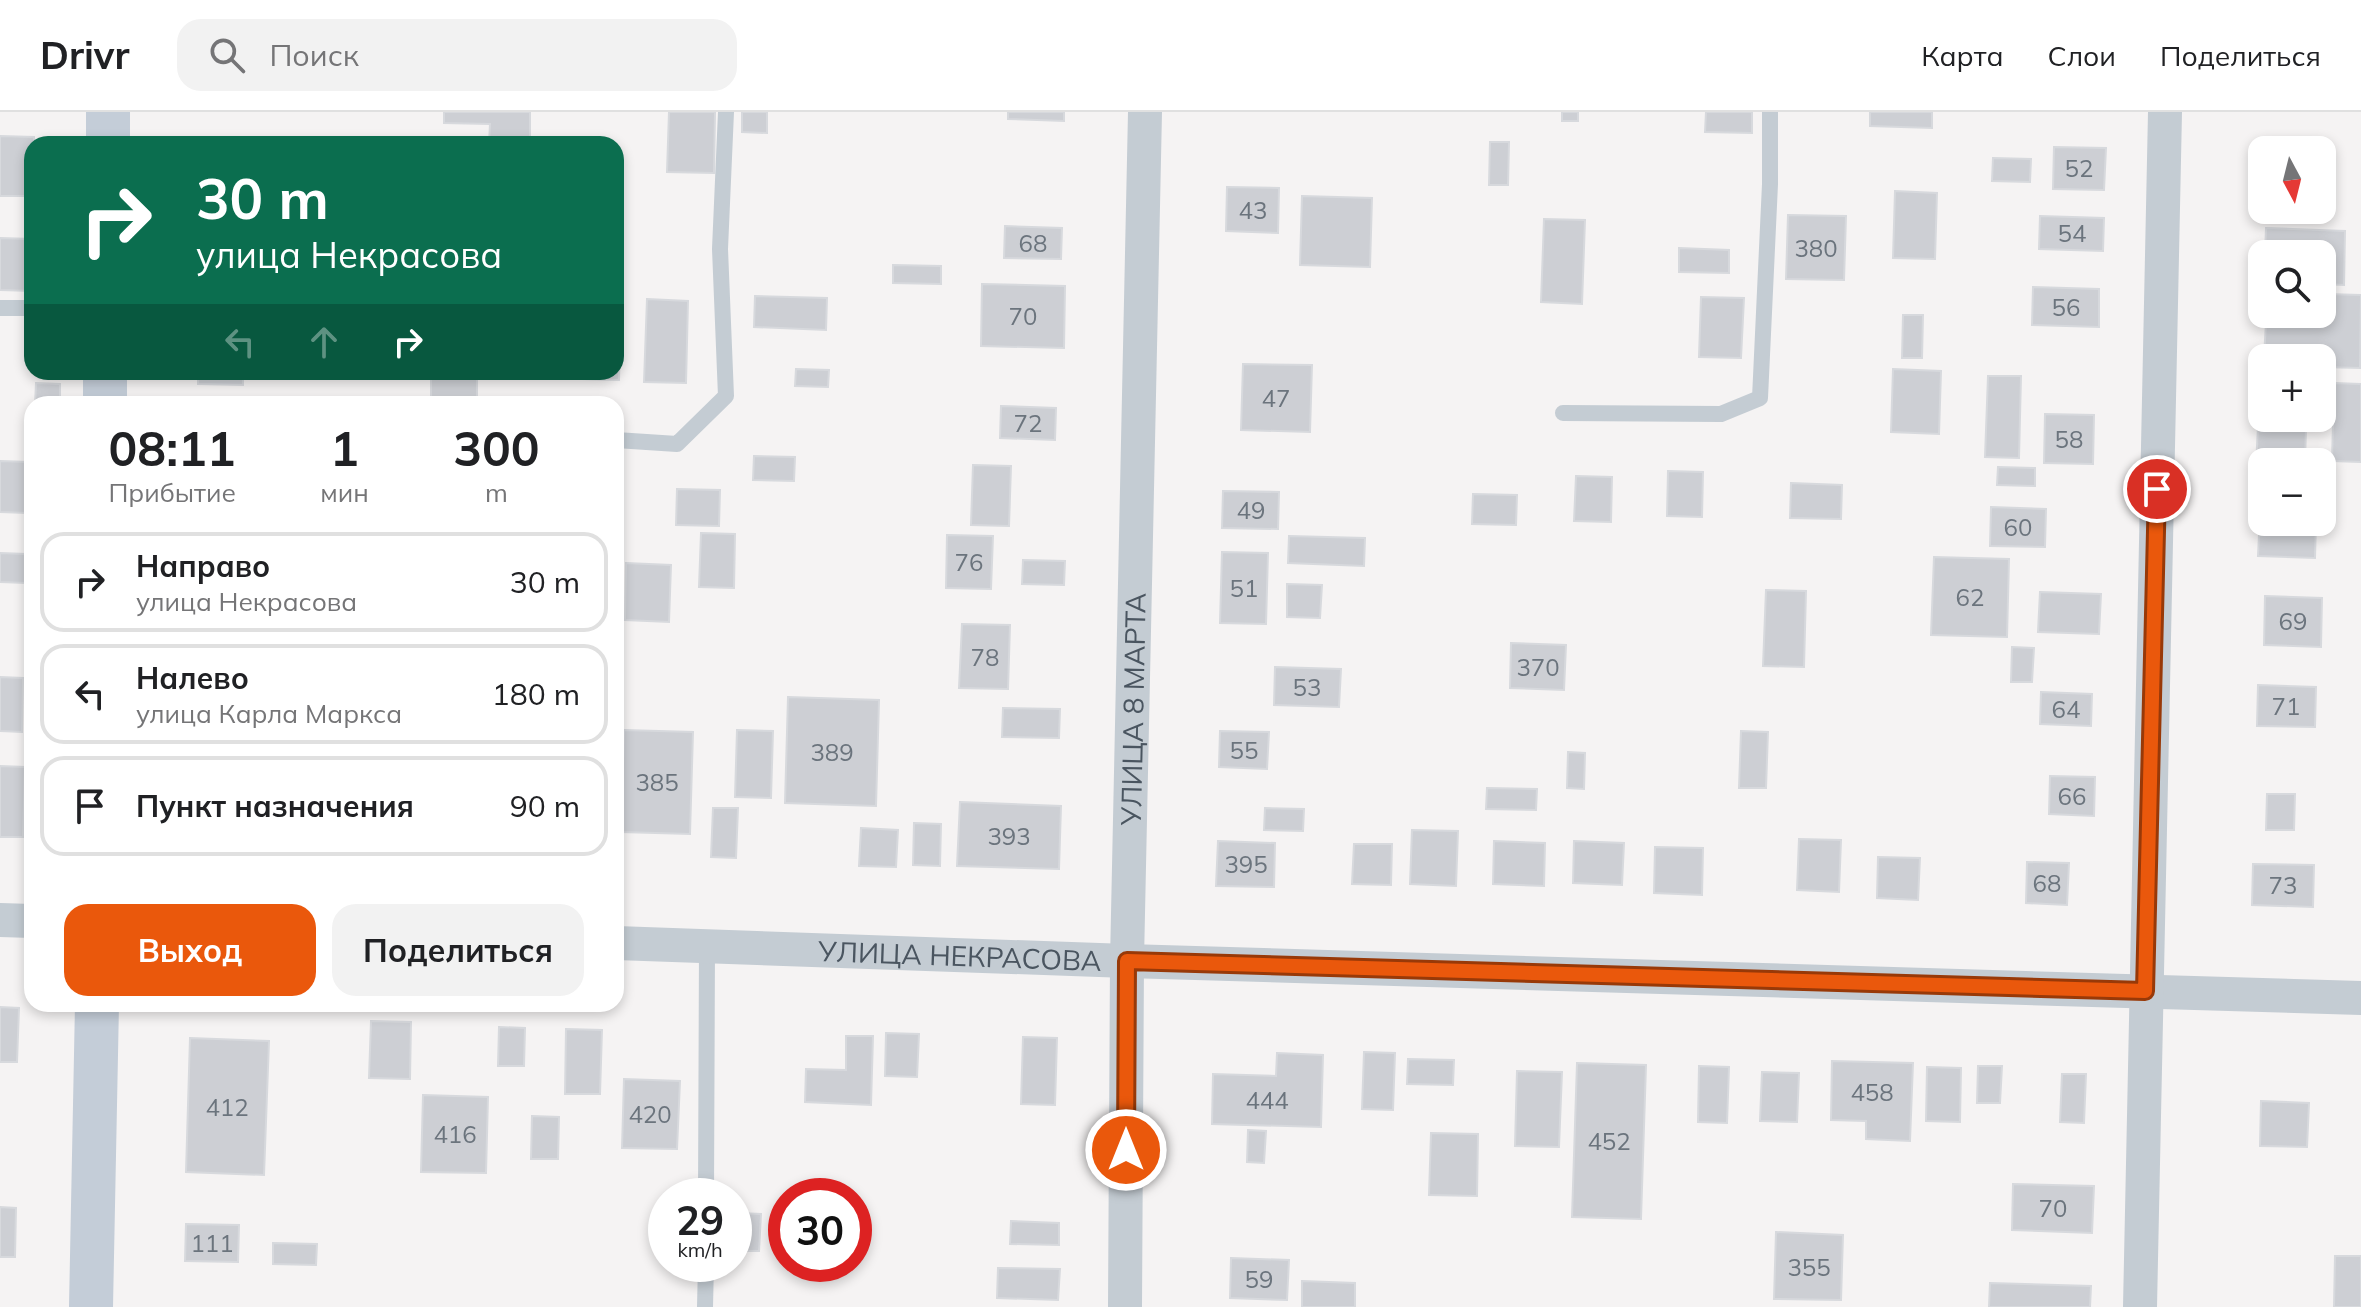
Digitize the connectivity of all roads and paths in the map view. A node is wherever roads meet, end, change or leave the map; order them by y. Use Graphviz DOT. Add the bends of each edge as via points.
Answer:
graph roads {
  1 [pos="108,112"];
  2 [pos="726,112"];
  3 [pos="1145,112"];
  4 [pos="1770,112"];
  5 [pos="2165,112"];
  6 [pos="108,136"];
  7 [pos="0,308"];
  8 [pos="24,308"];
  9 [pos="1563,413"];
  10 [pos="624,441"];
  11 [pos="0,920"];
  12 [pos="24,921"];
  13 [pos="624,943"];
  14 [pos="707,946"];
  15 [pos="1127,961"];
  16 [pos="2145,991"];
  17 [pos="2361,998"];
  18 [pos="97,1012"];
  19 [pos="706,1178"];
  20 [pos="706,1282"];
  21 [pos="91,1307"];
  22 [pos="705,1307"];
  23 [pos="1125,1307"];
  24 [pos="2140,1307"];
  1 -- 6 [label="main road"];
  2 -- 10 [label="lane" via="720,249 726,396 677,444"];
  3 -- 15 [label="street, УЛИЦА 8 МАРТА"];
  4 -- 9 [label="lane" via="1760,398 1721,414"];
  5 -- 16 [label="street"];
  7 -- 8 [label="lane"];
  11 -- 12 [label="street"];
  13 -- 14 [label="street, УЛИЦА НЕКРАСОВА"];
  14 -- 15 [label="street, УЛИЦА НЕКРАСОВА"];
  14 -- 19 [label="lane"];
  15 -- 16 [label="street, УЛИЦА НЕКРАСОВА"];
  15 -- 23 [label="street, УЛИЦА 8 МАРТА"];
  16 -- 17 [label="street, УЛИЦА НЕКРАСОВА"];
  16 -- 24 [label="street"];
  18 -- 21 [label="main road"];
  20 -- 22 [label="lane"];
}
